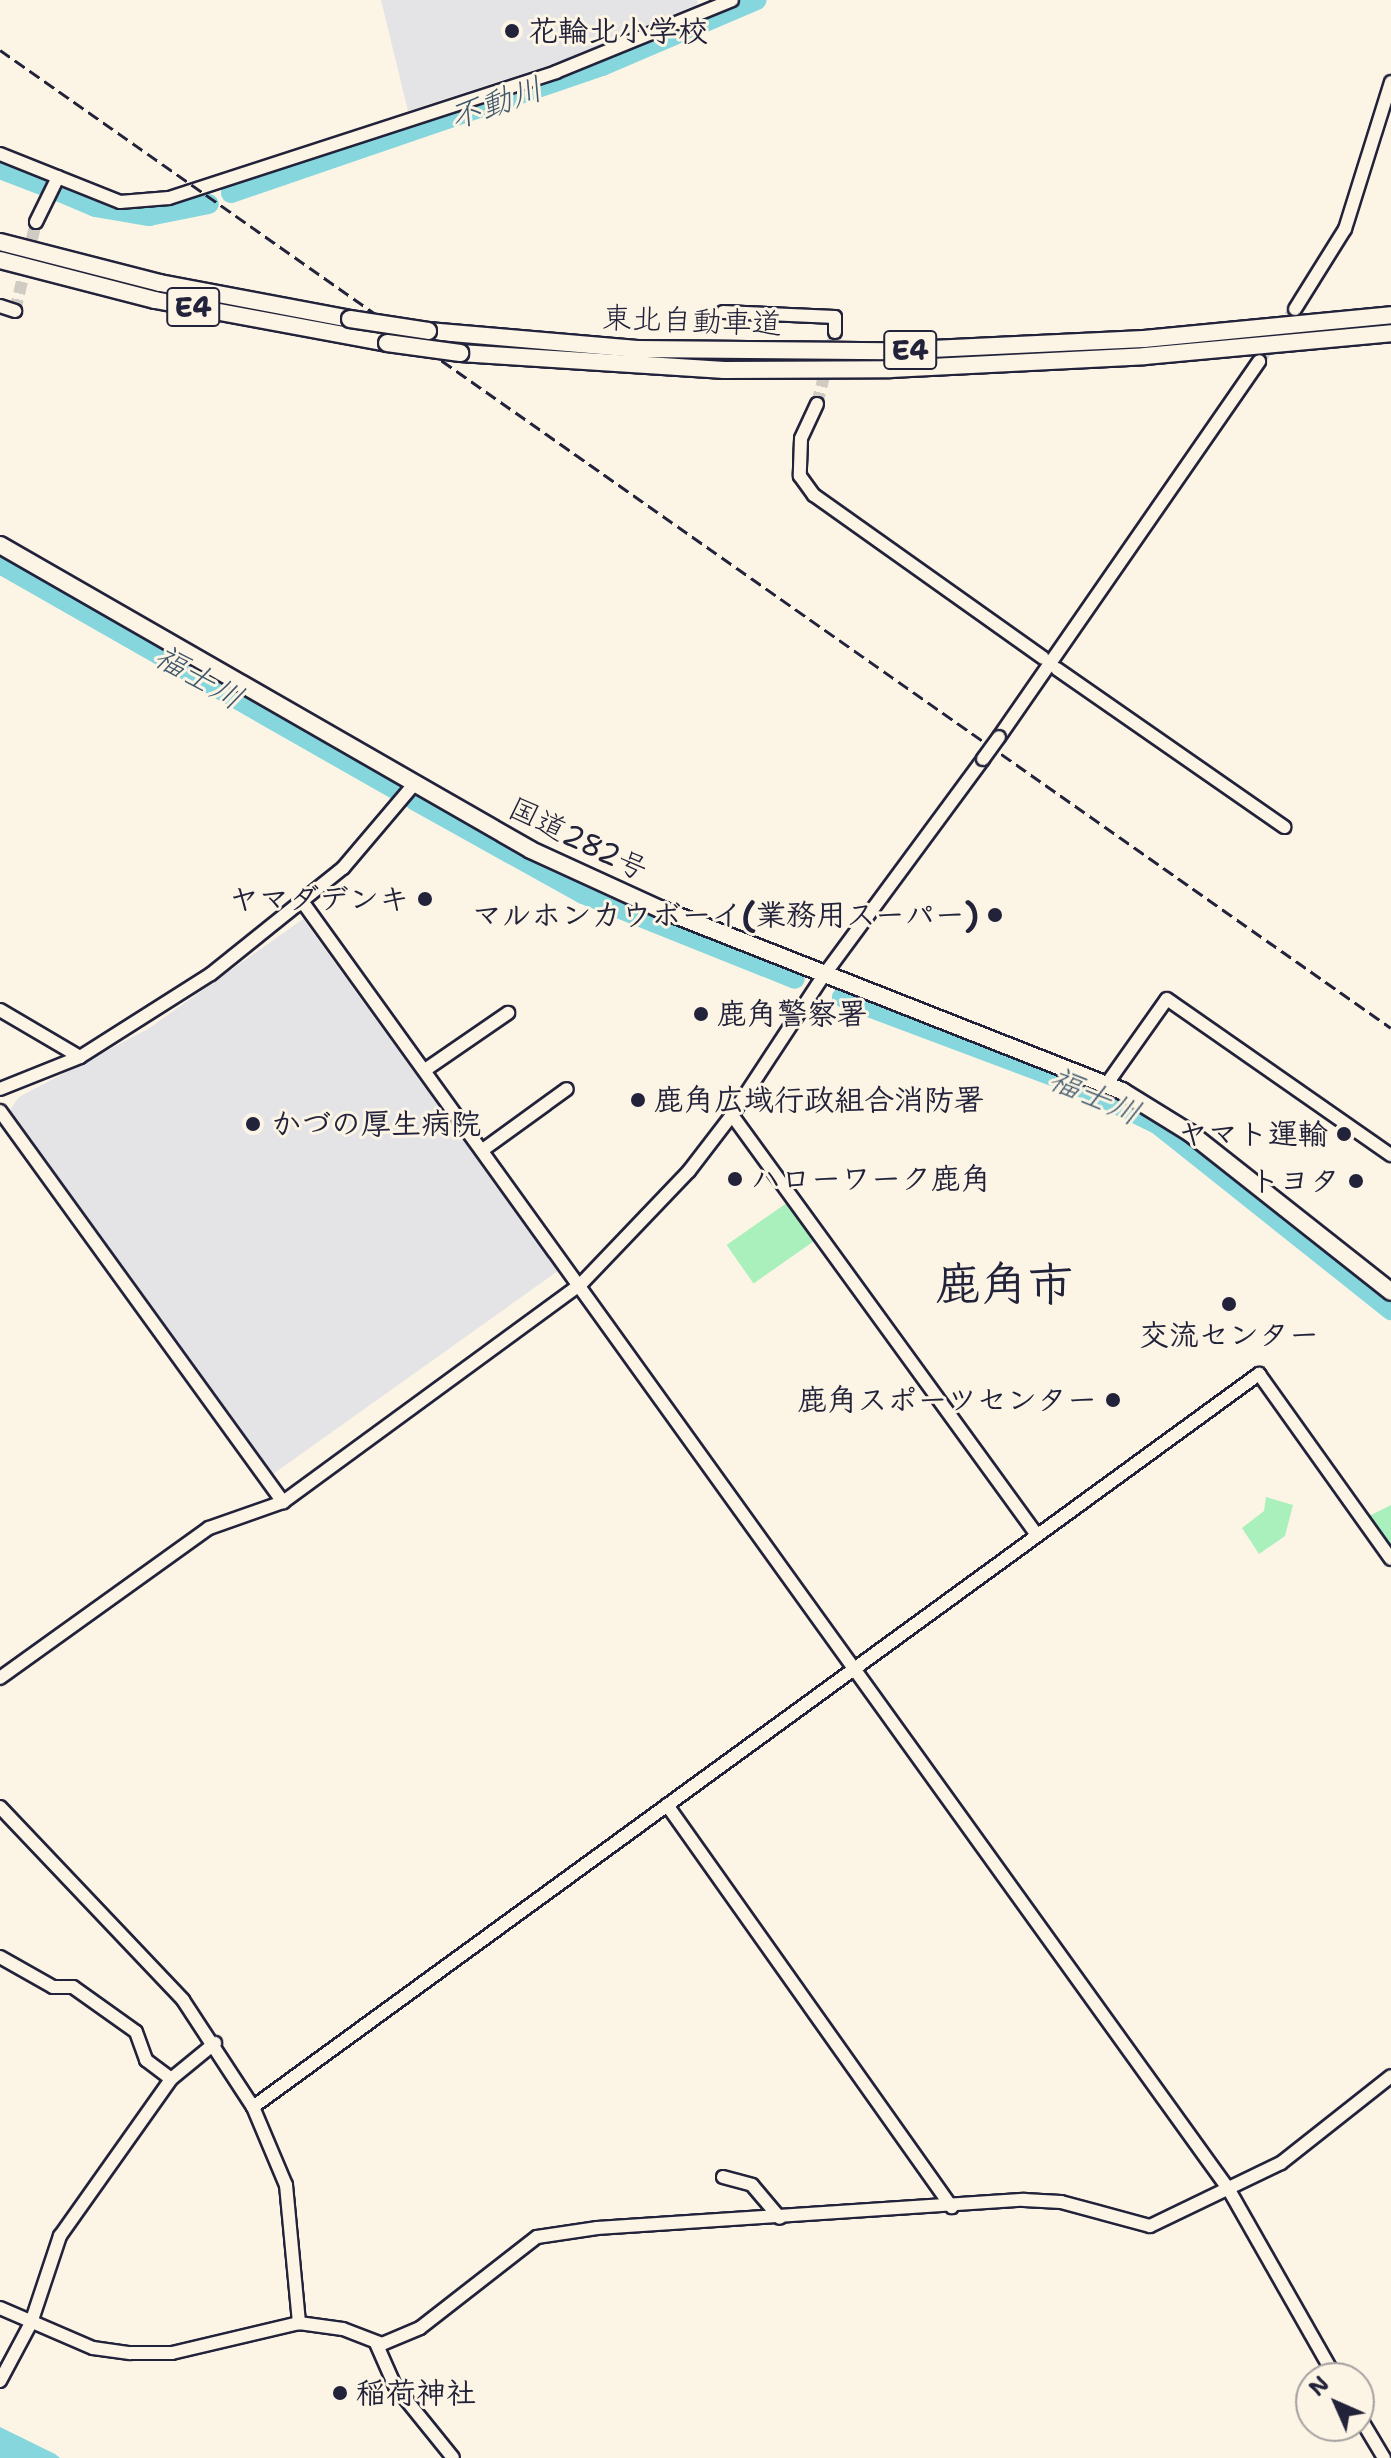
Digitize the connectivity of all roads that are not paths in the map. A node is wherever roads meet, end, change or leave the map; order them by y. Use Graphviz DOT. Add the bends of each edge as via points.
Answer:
graph roads {
  1 [pos="732,0"];
  2 [pos="1391,82"];
  3 [pos="0,154"];
  4 [pos="58,177"];
  5 [pos="36,222"];
  6 [pos="0,242"];
  7 [pos="0,260"];
  8 [pos="0,306"];
  9 [pos="1295,309"];
  10 [pos="15,311"];
  11 [pos="723,312"];
  12 [pos="1391,315"];
  13 [pos="835,332"];
  14 [pos="1391,333"];
  15 [pos="1259,361"];
  16 [pos="817,404"];
  17 [pos="0,545"];
  18 [pos="1043,658"];
  19 [pos="1057,669"];
  20 [pos="415,783"];
  21 [pos="1284,827"];
  22 [pos="304,904"];
  23 [pos="824,975"];
  24 [pos="0,1010"];
  25 [pos="508,1013"];
  26 [pos="80,1057"];
  27 [pos="425,1070"];
  28 [pos="1106,1085"];
  29 [pos="0,1089"];
  30 [pos="567,1089"];
  31 [pos="0,1111"];
  32 [pos="732,1115"];
  33 [pos="484,1149"];
  34 [pos="1391,1155"];
  35 [pos="581,1284"];
  36 [pos="1387,1287"];
  37 [pos="283,1502"];
  38 [pos="1037,1535"];
  39 [pos="1391,1559"];
  40 [pos="856,1669"];
  41 [pos="0,1678"];
  42 [pos="667,1805"];
  43 [pos="0,1807"];
  44 [pos="0,1957"];
  45 [pos="215,2043"];
  46 [pos="1391,2076"];
  47 [pos="171,2079"];
  48 [pos="253,2107"];
  49 [pos="723,2177"];
  50 [pos="1229,2190"];
  51 [pos="952,2207"];
  52 [pos="780,2218"];
  53 [pos="0,2308"];
  54 [pos="31,2323"];
  55 [pos="299,2323"];
  56 [pos="376,2343"];
  57 [pos="1327,2362"];
  58 [pos="0,2381"];
  59 [pos="453,2458"];
  1 -- 4 [label="street" via="556,72 216,186 169,198 120,202"];
  2 -- 9 [label="street" via="1345,229"];
  3 -- 4 [label="street"];
  4 -- 5 [label="street"];
  6 -- 12 [label="highway, 東北自動車道 / E4, bridge" via="160,283 350,319 637,349 889,351 1144,339"];
  7 -- 14 [label="highway, 東北自動車道 / E4, bridge" via="155,300 387,343 460,353 724,370 891,369 1145,356"];
  8 -- 10 [label="street"];
  11 -- 13 [label="street" via="835,317"];
  15 -- 23 [label="street, bridge" via="999,737"];
  16 -- 18 [label="street" via="801,439 800,476 814,495"];
  17 -- 20 [label="highway, 国道282号"];
  19 -- 21 [label="street"];
  20 -- 22 [label="street" via="343,868"];
  20 -- 23 [label="highway, 国道282号" via="604,886"];
  22 -- 26 [label="street" via="199,982"];
  22 -- 27 [label="street"];
  23 -- 28 [label="highway, 国道282号"];
  23 -- 32 [label="street"];
  24 -- 26 [label="street"];
  25 -- 27 [label="street"];
  26 -- 29 [label="street"];
  27 -- 33 [label="street"];
  28 -- 34 [label="street" via="1167,999"];
  28 -- 36 [label="highway, 国道282号" via="1190,1133"];
  30 -- 33 [label="street"];
  31 -- 37 [label="street"];
  32 -- 35 [label="street" via="689,1171"];
  32 -- 38 [label="street"];
  33 -- 35 [label="street"];
  35 -- 37 [label="street"];
  35 -- 40 [label="street"];
  37 -- 41 [label="street" via="209,1528"];
  38 -- 39 [label="street" via="1259,1374"];
  38 -- 40 [label="street"];
  40 -- 42 [label="street"];
  40 -- 50 [label="street"];
  42 -- 48 [label="street"];
  42 -- 51 [label="street"];
  43 -- 45 [label="street" via="183,2000"];
  44 -- 47 [label="street" via="53,1987 73,1987 136,2032 146,2060"];
  45 -- 47 [label="street"];
  45 -- 48 [label="street"];
  46 -- 50 [label="street" via="1304,2148"];
  47 -- 54 [label="street" via="60,2236"];
  48 -- 55 [label="street" via="286,2185"];
  49 -- 52 [label="street" via="752,2185"];
  50 -- 51 [label="street" via="1150,2226 1061,2202"];
  50 -- 57 [label="street"];
  51 -- 52 [label="street"];
  52 -- 56 [label="street" via="597,2228 537,2237 420,2328"];
  53 -- 54 [label="street"];
  54 -- 55 [label="street" via="93,2348 172,2353"];
  54 -- 58 [label="street"];
  55 -- 56 [label="street" via="343,2329"];
  56 -- 59 [label="street" via="395,2386"];
}
